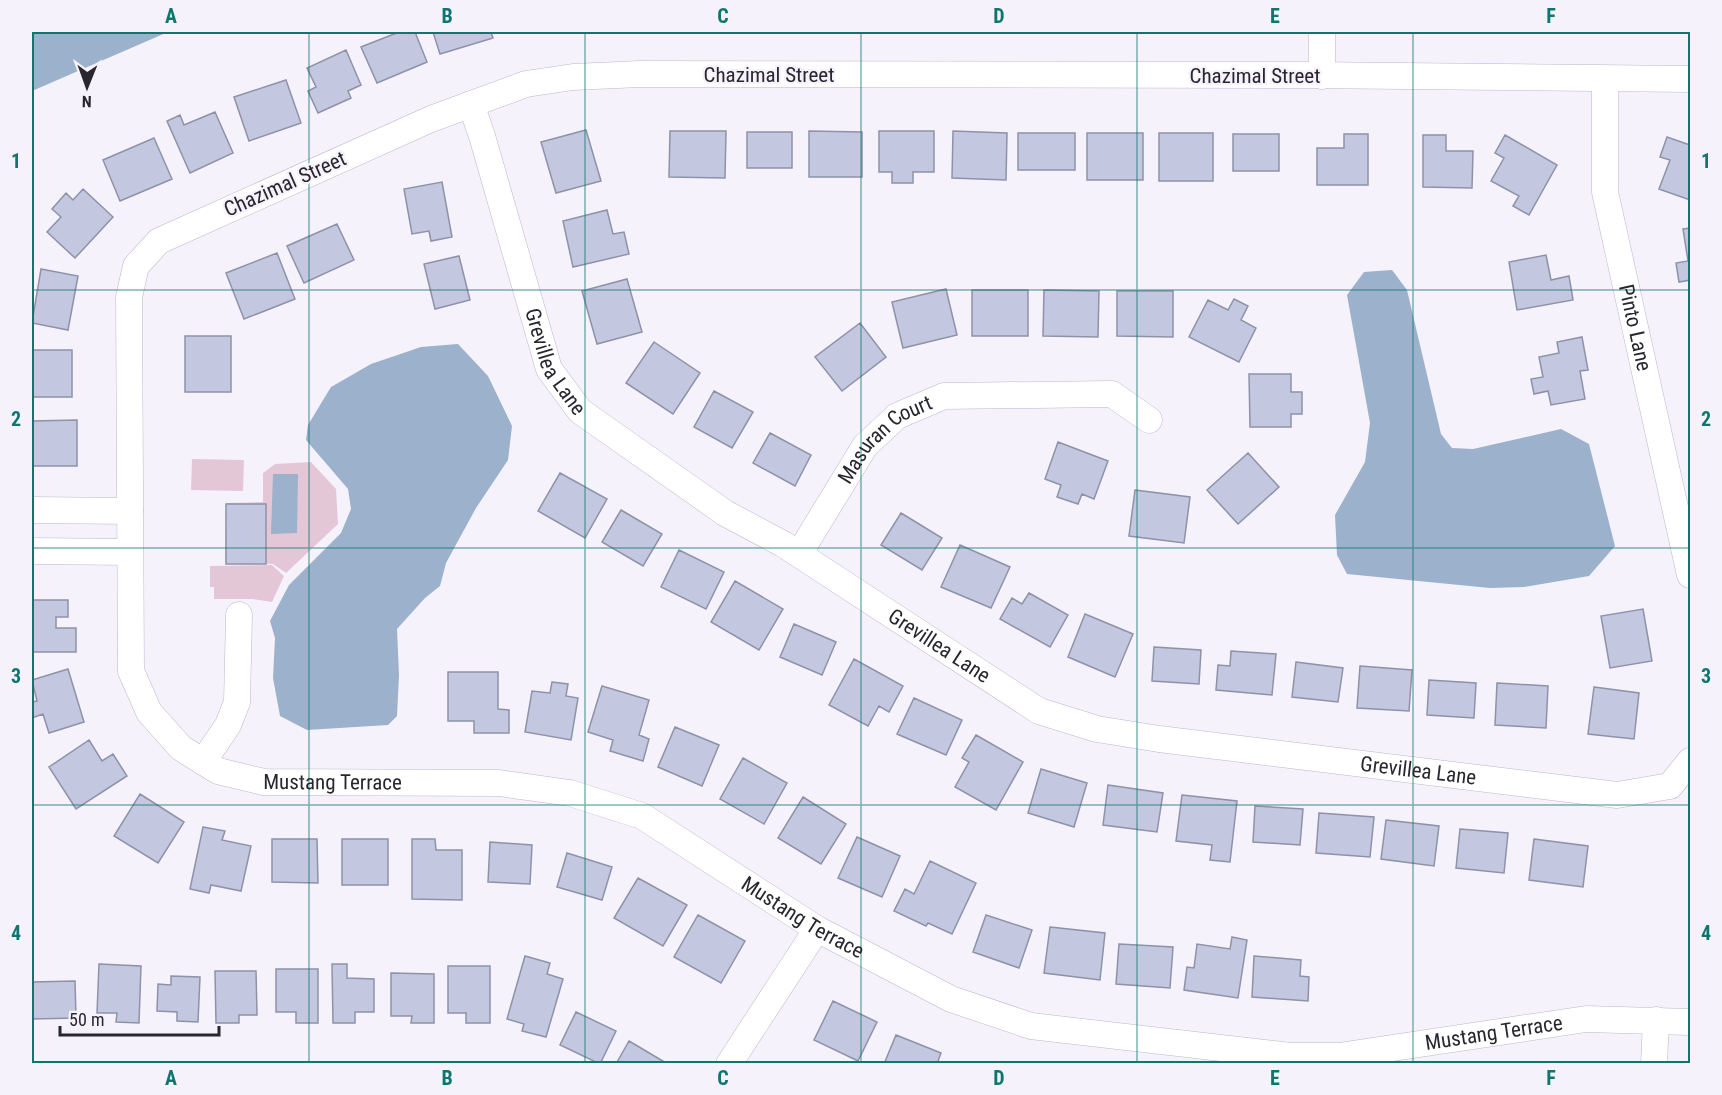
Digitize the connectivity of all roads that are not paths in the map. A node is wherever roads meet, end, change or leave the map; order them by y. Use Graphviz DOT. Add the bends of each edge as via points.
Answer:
graph roads {
  1 [pos="1322,32"];
  2 [pos="1322,76"];
  3 [pos="1605,79"];
  4 [pos="1690,79"];
  5 [pos="471,104"];
  6 [pos="1149,420"];
  7 [pos="32,510"];
  8 [pos="130,511"];
  9 [pos="32,551"];
  10 [pos="129,552"];
  11 [pos="799,554"];
  12 [pos="1690,575"];
  13 [pos="239,615"];
  14 [pos="1690,761"];
  15 [pos="203,762"];
  16 [pos="818,929"];
  17 [pos="1656,1020"];
  18 [pos="1690,1022"];
  19 [pos="729,1064"];
  20 [pos="1654,1064"];
  1 -- 2 [label="street"];
  2 -- 3 [label="street, Chazimal Street"];
  2 -- 5 [label="street, Chazimal Street" via="590,76 526,84"];
  3 -- 4 [label="street, Chazimal Street"];
  3 -- 12 [label="street, Pinto Lane" via="1605,192"];
  5 -- 8 [label="street, Chazimal Street" via="159,241 136,266 129,297"];
  5 -- 11 [label="street, Grevillea Lane" via="549,369 580,411 725,513"];
  6 -- 11 [label="street, Masuran Court" via="1112,394 944,396 897,416 865,446"];
  7 -- 8 [label="street"];
  8 -- 10 [label="street, Mustang Terrace"];
  9 -- 10 [label="street"];
  10 -- 15 [label="street, Mustang Terrace" via="131,671 149,712 181,748"];
  11 -- 14 [label="street, Grevillea Lane" via="1039,711 1097,729 1617,795 1670,786"];
  13 -- 15 [label="street" via="237,702 228,725"];
  15 -- 16 [label="street, Mustang Terrace" via="218,771 264,782 499,783 570,793 642,816"];
  16 -- 17 [label="street, Mustang Terrace" via="951,999 1031,1026 1291,1056 1339,1056 1586,1019"];
  16 -- 19 [label="street"];
  17 -- 18 [label="street, Mustang Terrace"];
  17 -- 20 [label="street"];
}
